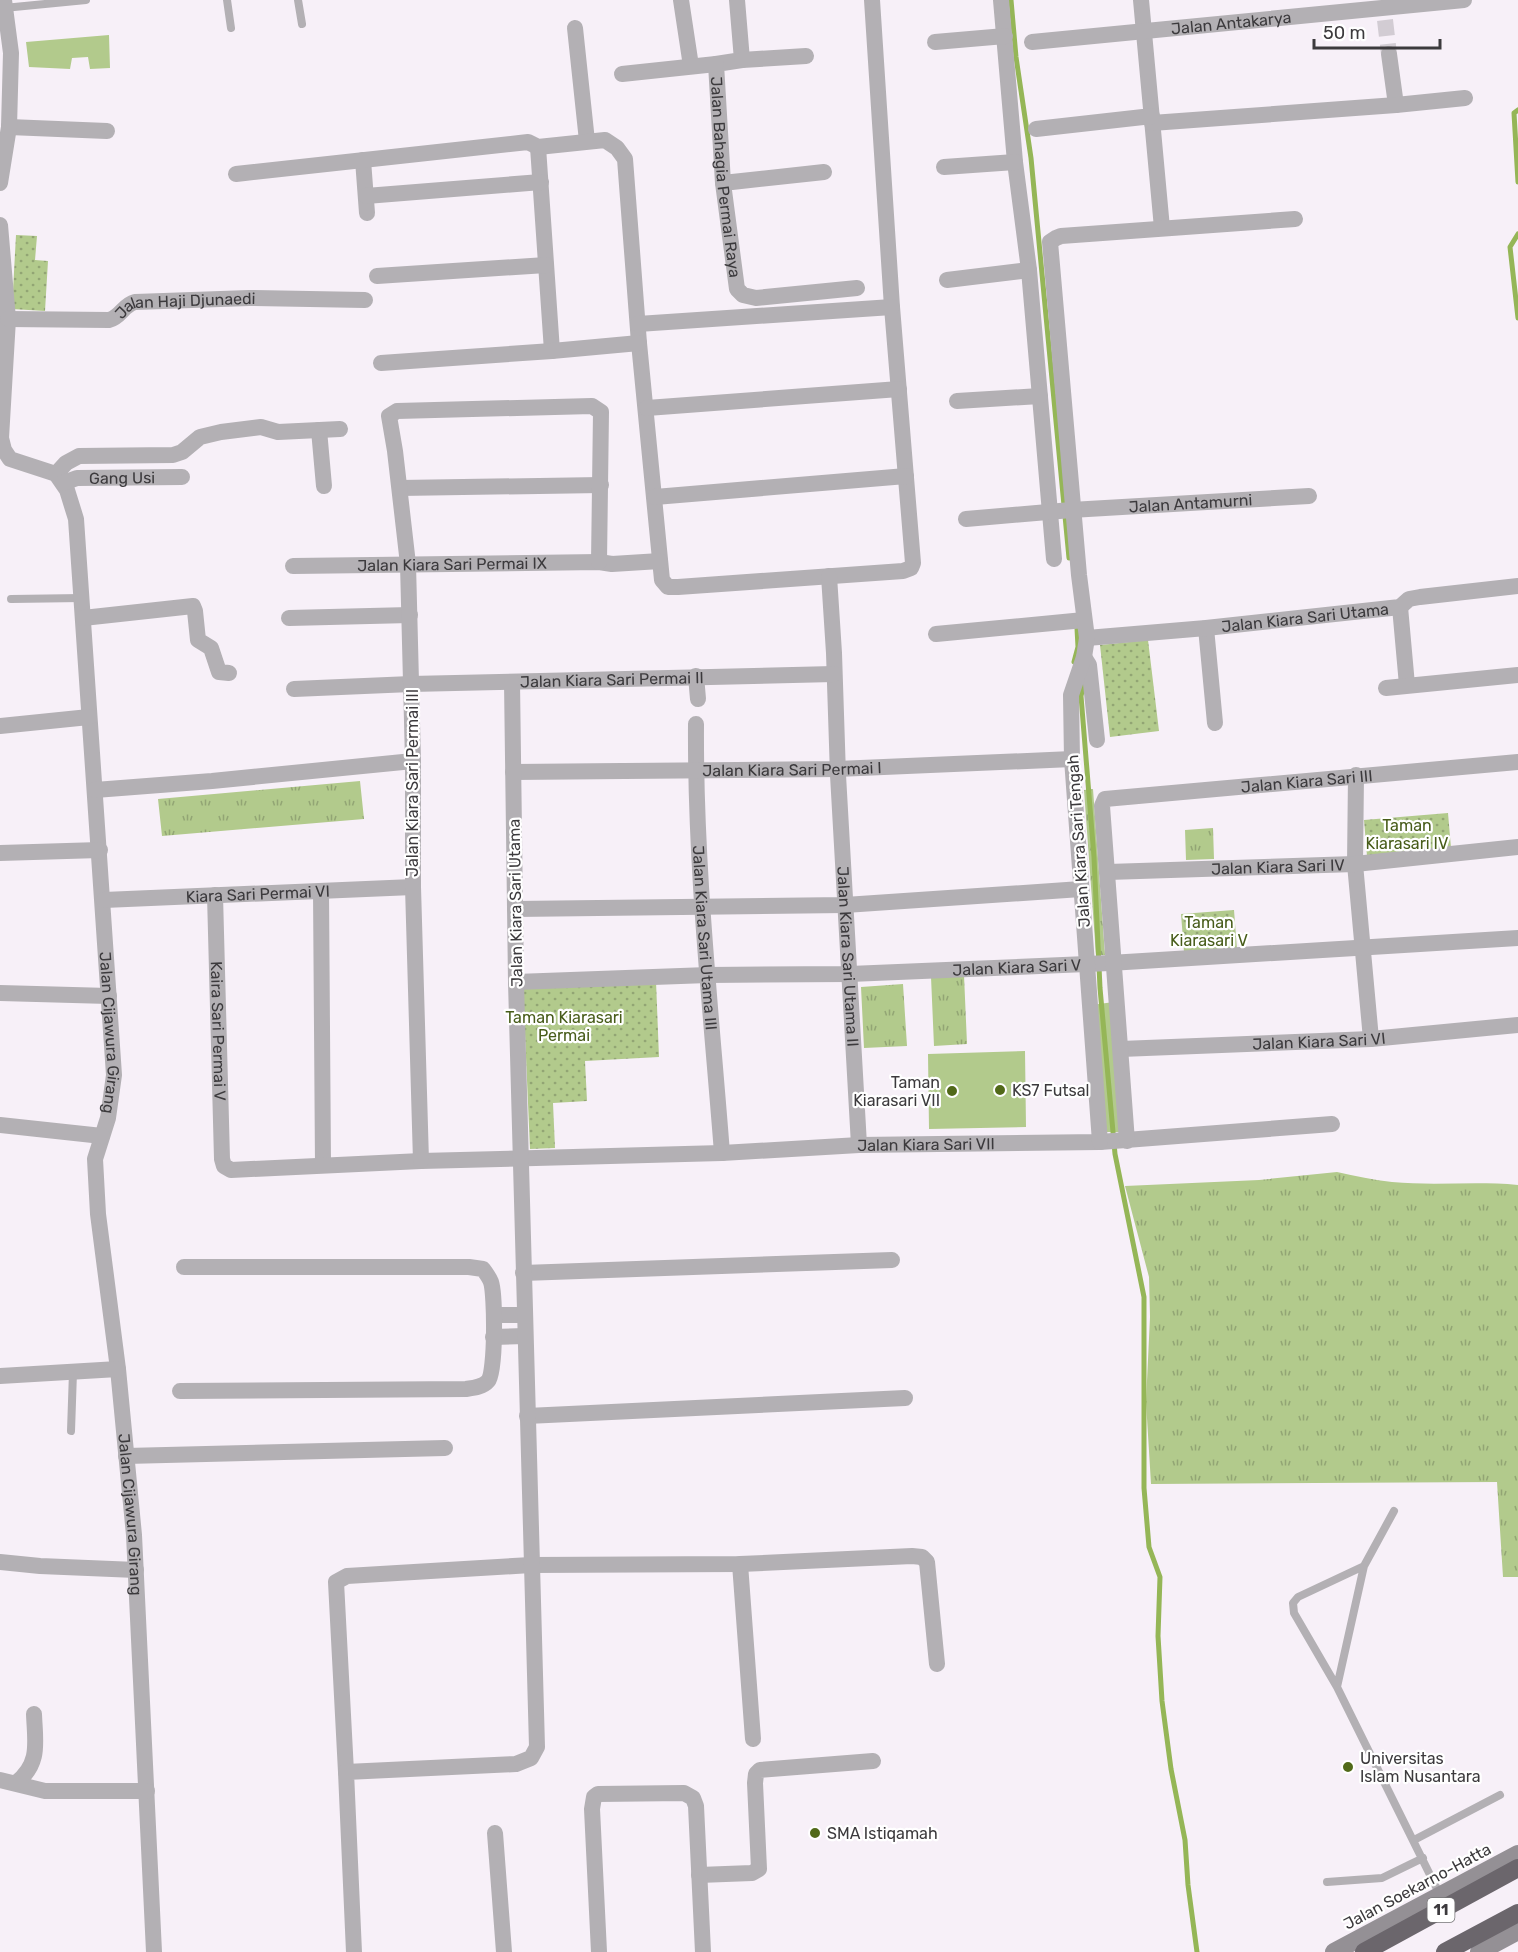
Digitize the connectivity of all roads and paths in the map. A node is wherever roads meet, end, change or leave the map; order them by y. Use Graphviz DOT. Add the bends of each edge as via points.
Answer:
graph roads {
  1 [pos="86,0"];
  2 [pos="227,0"];
  3 [pos="298,0"];
  4 [pos="681,0"];
  5 [pos="737,0"];
  6 [pos="872,0"];
  7 [pos="1001,0"];
  8 [pos="1141,0"];
  9 [pos="1464,0"];
  10 [pos="3,5"];
  11 [pos="1384,9"];
  12 [pos="302,24"];
  13 [pos="231,28"];
  14 [pos="575,28"];
  15 [pos="1143,31"];
  16 [pos="1005,36"];
  17 [pos="935,42"];
  18 [pos="1032,42"];
  19 [pos="1389,54"];
  20 [pos="806,56"];
  21 [pos="742,60"];
  22 [pos="716,64"];
  23 [pos="691,66"];
  24 [pos="622,74"];
  25 [pos="1465,98"];
  26 [pos="1396,105"];
  27 [pos="1152,120"];
  28 [pos="9,127"];
  29 [pos="1036,129"];
  30 [pos="106,131"];
  31 [pos="587,141"];
  32 [pos="538,147"];
  33 [pos="363,160"];
  34 [pos="1015,162"];
  35 [pos="944,167"];
  36 [pos="824,172"];
  37 [pos="237,174"];
  38 [pos="541,182"];
  39 [pos="0,183"];
  40 [pos="723,183"];
  41 [pos="366,196"];
  42 [pos="367,213"];
  43 [pos="1295,219"];
  44 [pos="0,225"];
  45 [pos="1162,228"];
  46 [pos="1,252"];
  47 [pos="546,265"];
  48 [pos="1029,270"];
  49 [pos="378,276"];
  50 [pos="947,280"];
  51 [pos="857,288"];
  52 [pos="365,300"];
  53 [pos="892,308"];
  54 [pos="9,319"];
  55 [pos="638,324"];
  56 [pos="639,343"];
  57 [pos="552,351"];
  58 [pos="381,363"];
  59 [pos="898,389"];
  60 [pos="1040,396"];
  61 [pos="957,401"];
  62 [pos="647,408"];
  63 [pos="1,418"];
  64 [pos="340,429"];
  65 [pos="319,430"];
  66 [pos="906,476"];
  67 [pos="182,477"];
  68 [pos="60,478"];
  69 [pos="601,485"];
  70 [pos="324,486"];
  71 [pos="400,488"];
  72 [pos="1309,496"];
  73 [pos="655,497"];
  74 [pos="1064,511"];
  75 [pos="966,519"];
  76 [pos="1054,559"];
  77 [pos="660,561"];
  78 [pos="606,563"];
  79 [pos="408,564"];
  80 [pos="293,566"];
  81 [pos="829,576"];
  82 [pos="1518,586"];
  83 [pos="81,598"];
  84 [pos="11,599"];
  85 [pos="1400,607"];
  86 [pos="410,615"];
  87 [pos="83,618"];
  88 [pos="290,618"];
  89 [pos="1084,620"];
  90 [pos="1206,628"];
  91 [pos="936,634"];
  92 [pos="1087,638"];
  93 [pos="1079,670"];
  94 [pos="229,673"];
  95 [pos="834,674"];
  96 [pos="1518,675"];
  97 [pos="696,676"];
  98 [pos="512,682"];
  99 [pos="411,684"];
  100 [pos="1407,685"];
  101 [pos="1386,688"];
  102 [pos="294,689"];
  103 [pos="698,699"];
  104 [pos="89,717"];
  105 [pos="1215,723"];
  106 [pos="696,724"];
  107 [pos="0,726"];
  108 [pos="1097,740"];
  109 [pos="1072,759"];
  110 [pos="413,761"];
  111 [pos="1518,762"];
  112 [pos="837,769"];
  113 [pos="696,771"];
  114 [pos="513,772"];
  115 [pos="1356,775"];
  116 [pos="95,790"];
  117 [pos="1102,806"];
  118 [pos="1518,847"];
  119 [pos="100,850"];
  120 [pos="0,853"];
  121 [pos="1354,864"];
  122 [pos="1108,872"];
  123 [pos="412,887"];
  124 [pos="1081,889"];
  125 [pos="321,891"];
  126 [pos="215,895"];
  127 [pos="104,900"];
  128 [pos="845,905"];
  129 [pos="702,907"];
  130 [pos="515,909"];
  131 [pos="1518,938"];
  132 [pos="1363,947"];
  133 [pos="1100,963"];
  134 [pos="850,974"];
  135 [pos="708,975"];
  136 [pos="516,982"];
  137 [pos="0,993"];
  138 [pos="109,996"];
  139 [pos="1518,1025"];
  140 [pos="1371,1038"];
  141 [pos="1121,1050"];
  142 [pos="1332,1124"];
  143 [pos="0,1125"];
  144 [pos="102,1136"];
  145 [pos="1113,1142"];
  146 [pos="859,1144"];
  147 [pos="722,1152"];
  148 [pos="521,1160"];
  149 [pos="421,1161"];
  150 [pos="323,1165"];
  151 [pos="224,1166"];
  152 [pos="892,1260"];
  153 [pos="184,1267"];
  154 [pos="523,1272"];
  155 [pos="494,1315"];
  156 [pos="524,1315"];
  157 [pos="525,1336"];
  158 [pos="493,1337"];
  159 [pos="118,1369"];
  160 [pos="73,1372"];
  161 [pos="0,1376"];
  162 [pos="180,1391"];
  163 [pos="905,1398"];
  164 [pos="527,1416"];
  165 [pos="71,1431"];
  166 [pos="445,1448"];
  167 [pos="126,1456"];
  168 [pos="1394,1511"];
  169 [pos="0,1562"];
  170 [pos="740,1564"];
  171 [pos="531,1565"];
  172 [pos="1364,1566"];
  173 [pos="136,1570"];
  174 [pos="937,1664"];
  175 [pos="1337,1687"];
  176 [pos="34,1714"];
  177 [pos="753,1739"];
  178 [pos="873,1761"];
  179 [pos="346,1772"];
  180 [pos="8,1781"];
  181 [pos="147,1791"];
  182 [pos="1500,1795"];
  183 [pos="495,1833"];
  184 [pos="1414,1840"];
  185 [pos="1518,1854"];
  186 [pos="1423,1858"];
  187 [pos="1518,1868"];
  188 [pos="699,1875"];
  189 [pos="1327,1882"];
  190 [pos="1440,1895"];
  191 [pos="1518,1913"];
  192 [pos="1518,1931"];
  193 [pos="154,1952"];
  194 [pos="354,1952"];
  195 [pos="504,1952"];
  196 [pos="599,1952"];
  197 [pos="703,1952"];
  198 [pos="1334,1952"];
  199 [pos="1364,1952"];
  200 [pos="1445,1952"];
  201 [pos="1479,1952"];
  1 -- 10 [label="lane"];
  2 -- 13 [label="lane"];
  3 -- 12 [label="lane"];
  4 -- 23 [label="street"];
  5 -- 21 [label="street, Jalan Bahagia Permai Raya"];
  6 -- 53 [label="street"];
  7 -- 16 [label="street"];
  8 -- 15 [label="street"];
  9 -- 11 [label="street, Jalan Antakarya"];
  10 -- 28 [label="street" via="11,53"];
  11 -- 15 [label="street, Jalan Antakarya"];
  14 -- 31 [label="street"];
  15 -- 18 [label="street, Jalan Antakarya"];
  15 -- 27 [label="street"];
  16 -- 17 [label="street"];
  16 -- 34 [label="street"];
  19 -- 26 [label="street"];
  20 -- 21 [label="street"];
  21 -- 22 [label="street, Jalan Bahagia Permai Raya"];
  22 -- 23 [label="street"];
  22 -- 40 [label="street, Jalan Bahagia Permai Raya"];
  23 -- 24 [label="street"];
  25 -- 26 [label="street"];
  26 -- 27 [label="street"];
  27 -- 29 [label="street"];
  27 -- 45 [label="street"];
  28 -- 30 [label="street"];
  28 -- 39 [label="street"];
  31 -- 32 [label="street"];
  31 -- 55 [label="street" via="605,140 625,159"];
  32 -- 33 [label="street" via="528,142"];
  32 -- 38 [label="street"];
  33 -- 37 [label="street"];
  33 -- 41 [label="street"];
  34 -- 35 [label="street"];
  34 -- 48 [label="street"];
  36 -- 40 [label="street"];
  38 -- 41 [label="street"];
  38 -- 47 [label="street"];
  40 -- 51 [label="street, Jalan Bahagia Permai Raya" via="735,280 743,295 756,298"];
  41 -- 42 [label="street"];
  43 -- 45 [label="street"];
  44 -- 46 [label="street"];
  45 -- 74 [label="street" via="1061,236 1050,242"];
  46 -- 54 [label="street"];
  47 -- 49 [label="street"];
  47 -- 57 [label="street"];
  48 -- 50 [label="street"];
  48 -- 60 [label="street"];
  52 -- 54 [label="street, Jalan Haji Djunaedi" via="249,298 135,302 109,320"];
  53 -- 55 [label="street"];
  53 -- 59 [label="street"];
  54 -- 63 [label="street"];
  55 -- 56 [label="street"];
  56 -- 57 [label="street"];
  56 -- 62 [label="street"];
  57 -- 58 [label="street"];
  59 -- 62 [label="street"];
  59 -- 66 [label="street"];
  60 -- 61 [label="street"];
  60 -- 74 [label="street"];
  62 -- 73 [label="street"];
  63 -- 68 [label="street" via="1,438 10,459"];
  64 -- 65 [label="street"];
  65 -- 68 [label="street" via="278,432 261,427 200,437 173,455 79,456 66,463"];
  65 -- 70 [label="street"];
  66 -- 73 [label="street"];
  66 -- 81 [label="street" via="911,568"];
  67 -- 68 [label="street, Gang Usi"];
  68 -- 83 [label="street, Jalan Cijawura Girang" via="76,519"];
  69 -- 71 [label="street"];
  69 -- 71 [label="street, Jalan Kiara Sari Permai III" via="601,412 592,406 397,411 389,416"];
  69 -- 78 [label="street"];
  71 -- 79 [label="street, Jalan Kiara Sari Permai III"];
  72 -- 74 [label="street, Jalan Antamurni"];
  73 -- 77 [label="street"];
  74 -- 75 [label="street, Jalan Antamurni"];
  74 -- 76 [label="street"];
  74 -- 89 [label="street, Jalan Kiara Sari Tengah"];
  77 -- 78 [label="street, Jalan Kiara Sari Permai IX"];
  77 -- 81 [label="street" via="662,580 669,587"];
  78 -- 79 [label="street, Jalan Kiara Sari Permai IX"];
  79 -- 80 [label="street, Jalan Kiara Sari Permai IX"];
  79 -- 86 [label="street, Jalan Kiara Sari Permai III"];
  81 -- 95 [label="street"];
  82 -- 85 [label="street, Jalan Kiara Sari Utama" via="1420,597 1409,599"];
  83 -- 84 [label="lane"];
  83 -- 87 [label="street, Jalan Cijawura Girang"];
  85 -- 90 [label="street, Jalan Kiara Sari Utama"];
  85 -- 100 [label="street"];
  86 -- 88 [label="street"];
  86 -- 99 [label="street, Jalan Kiara Sari Permai III"];
  87 -- 94 [label="street" via="192,605 198,640 211,648 219,672"];
  87 -- 104 [label="street, Jalan Cijawura Girang"];
  89 -- 91 [label="street"];
  89 -- 92 [label="street, Jalan Kiara Sari Tengah"];
  90 -- 92 [label="street, Jalan Kiara Sari Utama"];
  90 -- 105 [label="street"];
  92 -- 93 [label="street, Jalan Kiara Sari Tengah"];
  93 -- 108 [label="street" via="1089,664"];
  93 -- 109 [label="street, Jalan Kiara Sari Tengah" via="1071,695"];
  95 -- 97 [label="street, Jalan Kiara Sari Permai II"];
  95 -- 112 [label="street"];
  96 -- 100 [label="street"];
  97 -- 98 [label="street, Jalan Kiara Sari Permai II"];
  97 -- 103 [label="street"];
  98 -- 99 [label="street, Jalan Kiara Sari Permai II"];
  98 -- 114 [label="street, Jalan Kiara Sari Utama"];
  99 -- 102 [label="street, Jalan Kiara Sari Permai II"];
  99 -- 110 [label="street, Jalan Kiara Sari Permai III"];
  100 -- 101 [label="street"];
  104 -- 107 [label="street"];
  104 -- 116 [label="street, Jalan Cijawura Girang"];
  106 -- 113 [label="street, Jalan Kiara Sari Utama III"];
  109 -- 112 [label="street, Jalan Kiara Sari Permai I"];
  109 -- 124 [label="street, Jalan Kiara Sari Tengah"];
  110 -- 116 [label="street"];
  110 -- 123 [label="street, Jalan Kiara Sari Permai III"];
  111 -- 115 [label="street, Jalan Kiara Sari III"];
  112 -- 113 [label="street, Jalan Kiara Sari Permai I"];
  112 -- 128 [label="street, Jalan Kiara Sari Utama II"];
  113 -- 114 [label="street, Jalan Kiara Sari Permai I"];
  113 -- 129 [label="street, Jalan Kiara Sari Utama III"];
  114 -- 130 [label="street, Jalan Kiara Sari Utama"];
  115 -- 117 [label="street, Jalan Kiara Sari III" via="1109,797"];
  115 -- 121 [label="street"];
  116 -- 119 [label="street, Jalan Cijawura Girang"];
  117 -- 122 [label="street, Jalan Kiara Sari Tengah"];
  118 -- 121 [label="street, Jalan Kiara Sari IV"];
  119 -- 120 [label="street"];
  119 -- 127 [label="street, Jalan Cijawura Girang"];
  121 -- 122 [label="street, Jalan Kiara Sari IV"];
  121 -- 132 [label="street"];
  122 -- 133 [label="street, Jalan Kiara Sari Tengah"];
  123 -- 125 [label="street, Kiara Sari Permai VI"];
  123 -- 149 [label="street, Jalan Kiara Sari Permai III"];
  124 -- 128 [label="street"];
  124 -- 133 [label="street, Jalan Kiara Sari Tengah"];
  125 -- 126 [label="street, Kiara Sari Permai VI"];
  125 -- 150 [label="street"];
  126 -- 127 [label="street, Kiara Sari Permai VI"];
  126 -- 151 [label="street, Kaira Sari Permai V"];
  127 -- 138 [label="street, Jalan Cijawura Girang"];
  128 -- 129 [label="street"];
  128 -- 134 [label="street, Jalan Kiara Sari Utama II"];
  129 -- 130 [label="street"];
  129 -- 135 [label="street, Jalan Kiara Sari Utama III"];
  130 -- 136 [label="street, Jalan Kiara Sari Utama"];
  131 -- 132 [label="street, Jalan Kiara Sari V"];
  132 -- 133 [label="street, Jalan Kiara Sari V"];
  132 -- 140 [label="street"];
  133 -- 134 [label="street, Jalan Kiara Sari V"];
  133 -- 141 [label="street, Jalan Kiara Sari Tengah"];
  133 -- 145 [label="street, Jalan Kiara Sari Tengah"];
  134 -- 135 [label="street, Jalan Kiara Sari V"];
  134 -- 146 [label="street, Jalan Kiara Sari Utama II"];
  135 -- 136 [label="street, Jalan Kiara Sari V"];
  135 -- 147 [label="street, Jalan Kiara Sari Utama III"];
  136 -- 148 [label="street, Jalan Kiara Sari Utama"];
  137 -- 138 [label="street"];
  138 -- 144 [label="street, Jalan Cijawura Girang" via="114,1076"];
  139 -- 140 [label="street, Jalan Kiara Sari VI"];
  140 -- 141 [label="street, Jalan Kiara Sari VI"];
  141 -- 145 [label="street, Jalan Kiara Sari Tengah"];
  142 -- 145 [label="street, Jalan Kiara Sari VII"];
  143 -- 144 [label="street"];
  144 -- 159 [label="street, Jalan Cijawura Girang" via="95,1159 98,1214"];
  145 -- 146 [label="street, Jalan Kiara Sari VII"];
  146 -- 147 [label="street, Jalan Kiara Sari VII"];
  147 -- 148 [label="street, Jalan Kiara Sari VII"];
  148 -- 149 [label="street, Jalan Kiara Sari VII"];
  148 -- 154 [label="street, Jalan Kiara Sari Utama"];
  149 -- 150 [label="street, Jalan Kiara Sari VII"];
  150 -- 151 [label="street, Jalan Kiara Sari VII" via="231,1170"];
  152 -- 154 [label="street"];
  153 -- 155 [label="street" via="483,1269 491,1282"];
  154 -- 156 [label="street, Jalan Kiara Sari Utama"];
  155 -- 156 [label="street"];
  155 -- 158 [label="street"];
  156 -- 157 [label="street, Jalan Kiara Sari Utama"];
  157 -- 158 [label="street"];
  157 -- 164 [label="street, Jalan Kiara Sari Utama"];
  158 -- 162 [label="street" via="493,1370 488,1382 479,1387"];
  159 -- 160 [label="street"];
  159 -- 167 [label="street, Jalan Cijawura Girang"];
  160 -- 161 [label="street"];
  160 -- 165 [label="lane"];
  163 -- 164 [label="street"];
  164 -- 171 [label="street, Jalan Kiara Sari Utama"];
  166 -- 167 [label="street"];
  167 -- 173 [label="street, Jalan Cijawura Girang"];
  168 -- 172 [label="lane"];
  169 -- 173 [label="street"];
  170 -- 171 [label="street"];
  170 -- 174 [label="street" via="922,1557 927,1562"];
  170 -- 177 [label="street"];
  171 -- 179 [label="street, Jalan Kiara Sari Utama" via="537,1747 531,1758 516,1764"];
  171 -- 179 [label="street" via="346,1576 336,1582"];
  172 -- 175 [label="lane"];
  172 -- 175 [label="lane" via="1298,1597 1293,1603 1294,1612"];
  173 -- 181 [label="street, Jalan Cijawura Girang"];
  175 -- 184 [label="lane"];
  176 -- 180 [label="street" via="36,1755 21,1778"];
  178 -- 188 [label="street" via="760,1770 755,1783 759,1869 753,1873"];
  179 -- 194 [label="street"];
  180 -- 181 [label="street" via="45,1791"];
  181 -- 193 [label="street, Jalan Cijawura Girang"];
  182 -- 184 [label="lane"];
  183 -- 195 [label="street"];
  184 -- 186 [label="lane"];
  185 -- 190 [label="main road, Jalan Soekarno-Hatta"];
  186 -- 189 [label="lane" via="1382,1878"];
  186 -- 190 [label="lane"];
  187 -- 199 [label="highway, Jalan Soekarno-Hatta / 11"];
  188 -- 196 [label="street" via="693,1798 684,1793 596,1795 592,1809"];
  188 -- 197 [label="street"];
  190 -- 198 [label="main road, Jalan Soekarno-Hatta"];
  191 -- 200 [label="highway, 11"];
  192 -- 201 [label="main road"];
}
